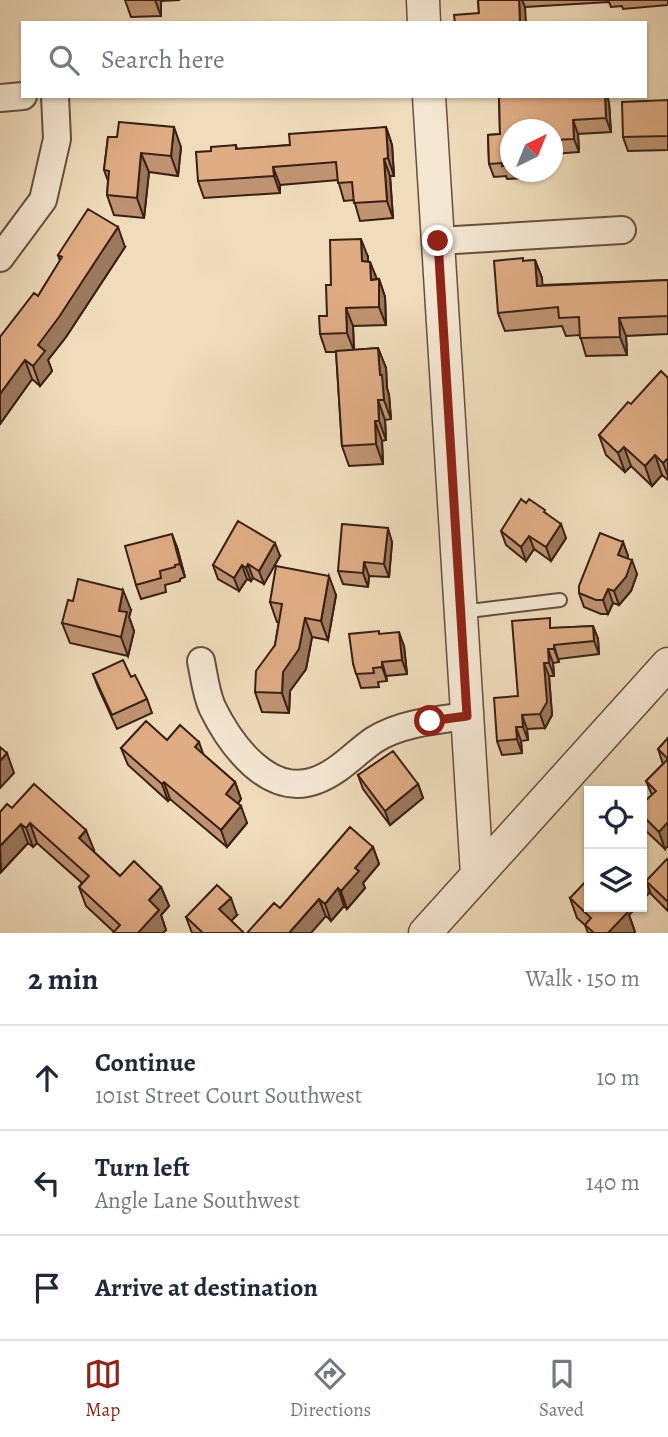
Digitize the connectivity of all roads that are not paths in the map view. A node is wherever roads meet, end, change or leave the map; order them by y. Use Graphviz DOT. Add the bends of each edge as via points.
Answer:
graph roads {
  1 [pos="423,0"];
  2 [pos="424,21"];
  3 [pos="21,96"];
  4 [pos="0,98"];
  5 [pos="55,98"];
  6 [pos="429,98"];
  7 [pos="622,230"];
  8 [pos="438,241"];
  9 [pos="0,258"];
  10 [pos="560,600"];
  11 [pos="461,612"];
  12 [pos="201,661"];
  13 [pos="668,664"];
  14 [pos="467,716"];
  15 [pos="477,875"];
  16 [pos="425,933"];
  1 -- 2 [label="street"];
  3 -- 4 [label="street"];
  5 -- 9 [label="street" via="57,139 43,200"];
  6 -- 8 [label="street"];
  7 -- 8 [label="street"];
  8 -- 11 [label="street"];
  10 -- 11 [label="lane"];
  11 -- 14 [label="street"];
  12 -- 14 [label="street" via="212,706 226,731 254,766 278,780 315,781 376,739 430,721"];
  13 -- 15 [label="street"];
  14 -- 15 [label="street"];
  15 -- 16 [label="street"];
}
